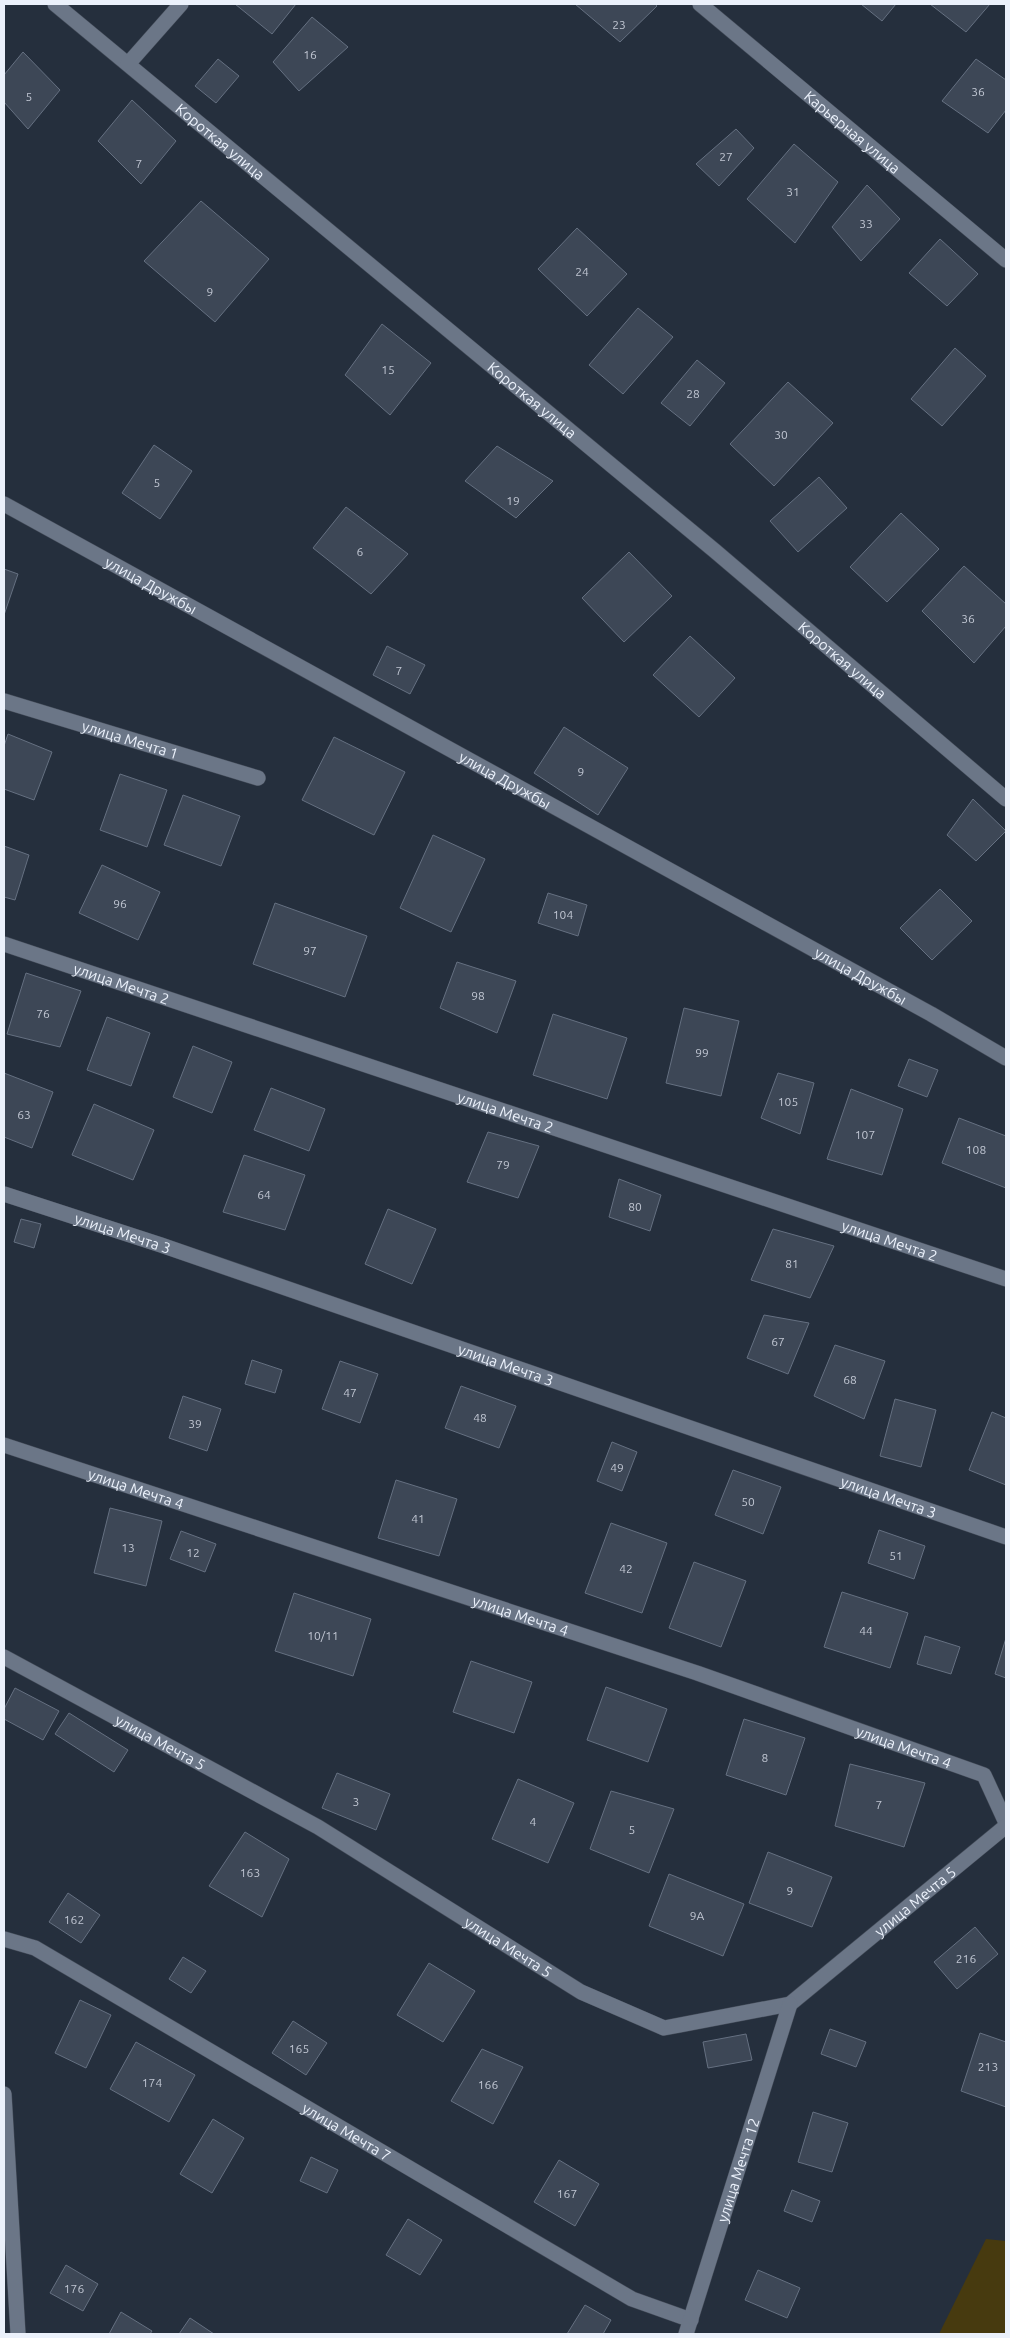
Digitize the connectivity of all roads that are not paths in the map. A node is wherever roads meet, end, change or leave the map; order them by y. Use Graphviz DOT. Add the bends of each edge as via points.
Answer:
graph roads {
  1 [pos="55,4"];
  2 [pos="181,4"];
  3 [pos="700,4"];
  4 [pos="128,64"];
  5 [pos="1006,260"];
  6 [pos="4,504"];
  7 [pos="4,701"];
  8 [pos="258,778"];
  9 [pos="1006,799"];
  10 [pos="4,944"];
  11 [pos="1006,1058"];
  12 [pos="4,1194"];
  13 [pos="1006,1279"];
  14 [pos="4,1445"];
  15 [pos="1006,1538"];
  16 [pos="4,1657"];
  17 [pos="1006,1825"];
  18 [pos="4,1939"];
  19 [pos="790,2004"];
  20 [pos="4,2094"];
  21 [pos="689,2327"];
  22 [pos="18,2334"];
  1 -- 4 [label="street, Короткая улица"];
  2 -- 4 [label="street"];
  3 -- 5 [label="street, Карьерная улица"];
  4 -- 9 [label="street, Короткая улица" via="715,551"];
  6 -- 11 [label="street, улица Дружбы" via="923,1009"];
  7 -- 8 [label="street, улица Мечта 1"];
  10 -- 13 [label="street, улица Мечта 2"];
  12 -- 15 [label="street, улица Мечта 3" via="161,1245"];
  14 -- 17 [label="street, улица Мечта 4" via="697,1673 984,1775"];
  16 -- 19 [label="street, улица Мечта 5" via="318,1827 589,1995 664,2028"];
  17 -- 19 [label="street, улица Мечта 5"];
  18 -- 21 [label="street, улица Мечта 7" via="35,1948 632,2299"];
  19 -- 21 [label="street, улица Мечта 12"];
  20 -- 22 [label="street"];
}
